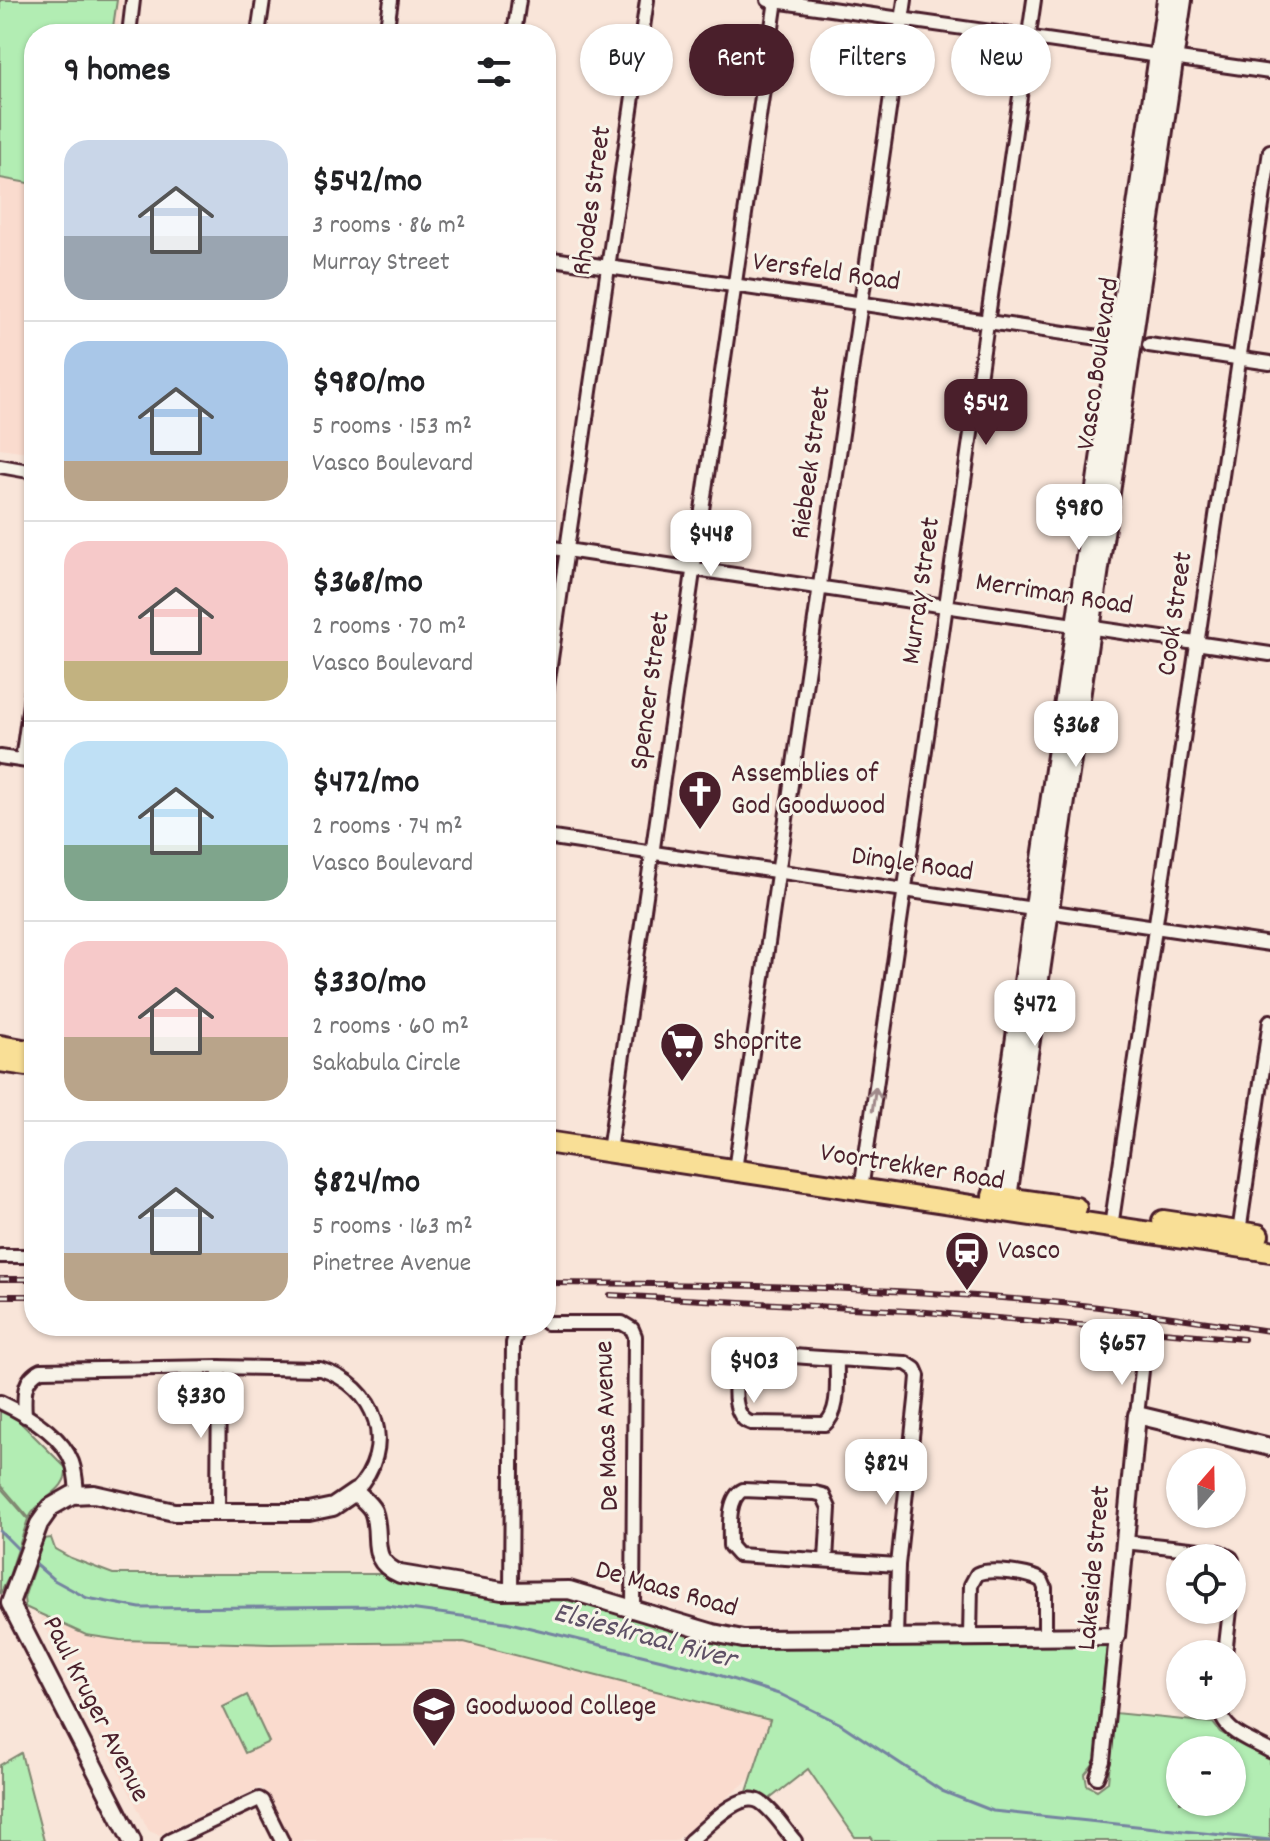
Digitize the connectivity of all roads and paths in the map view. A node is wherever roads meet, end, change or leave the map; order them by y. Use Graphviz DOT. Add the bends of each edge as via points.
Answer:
graph roads {
  1 [pos="133,0"];
  2 [pos="263,0"];
  3 [pos="391,0"];
  4 [pos="519,0"];
  5 [pos="647,0"];
  6 [pos="773,0"];
  7 [pos="905,0"];
  8 [pos="1034,0"];
  9 [pos="1167,0"];
  10 [pos="1182,0"];
  11 [pos="902,19"];
  12 [pos="130,24"];
  13 [pos="259,24"];
  14 [pos="387,24"];
  15 [pos="515,24"];
  16 [pos="1030,24"];
  17 [pos="951,26"];
  18 [pos="1051,41"];
  19 [pos="1166,58"];
  20 [pos="1270,72"];
  21 [pos="1019,96"];
  22 [pos="1270,151"];
  23 [pos="556,259"];
  24 [pos="608,266"];
  25 [pos="735,285"];
  26 [pos="861,304"];
  27 [pos="986,322"];
  28 [pos="1099,338"];
  29 [pos="1149,345"];
  30 [pos="1239,358"];
  31 [pos="1270,363"];
  32 [pos="0,466"];
  33 [pos="24,470"];
  34 [pos="556,548"];
  35 [pos="567,550"];
  36 [pos="694,568"];
  37 [pos="819,587"];
  38 [pos="945,604"];
  39 [pos="556,625"];
  40 [pos="1082,625"];
  41 [pos="1198,642"];
  42 [pos="1270,654"];
  43 [pos="0,757"];
  44 [pos="24,760"];
  45 [pos="556,838"];
  46 [pos="653,852"];
  47 [pos="777,870"];
  48 [pos="904,890"];
  49 [pos="1041,910"];
  50 [pos="1156,927"];
  51 [pos="1270,944"];
  52 [pos="1270,1021"];
  53 [pos="0,1046"];
  54 [pos="24,1050"];
  55 [pos="0,1061"];
  56 [pos="24,1065"];
  57 [pos="556,1130"];
  58 [pos="556,1142"];
  59 [pos="610,1144"];
  60 [pos="736,1163"];
  61 [pos="862,1183"];
  62 [pos="999,1204"];
  63 [pos="1112,1220"];
  64 [pos="1270,1237"];
  65 [pos="1238,1239"];
  66 [pos="1270,1251"];
  67 [pos="0,1256"];
  68 [pos="24,1256"];
  69 [pos="556,1323"];
  70 [pos="517,1336"];
  71 [pos="837,1359"];
  72 [pos="1143,1362"];
  73 [pos="219,1367"];
  74 [pos="0,1402"];
  75 [pos="1137,1415"];
  76 [pos="25,1416"];
  77 [pos="1270,1447"];
  78 [pos="355,1492"];
  79 [pos="77,1494"];
  80 [pos="218,1513"];
  81 [pos="1124,1542"];
  82 [pos="1166,1546"];
  83 [pos="826,1560"];
  84 [pos="898,1565"];
  85 [pos="511,1592"];
  86 [pos="5,1605"];
  87 [pos="633,1609"];
  88 [pos="1116,1636"];
  89 [pos="970,1637"];
  90 [pos="1045,1637"];
  91 [pos="896,1638"];
  92 [pos="1223,1720"];
  93 [pos="1270,1751"];
  94 [pos="1097,1777"];
  95 [pos="132,1841"];
  96 [pos="169,1841"];
  97 [pos="282,1841"];
  98 [pos="690,1841"];
  99 [pos="795,1841"];
  1 -- 12 [label="street"];
  2 -- 13 [label="street"];
  3 -- 14 [label="street"];
  4 -- 15 [label="street"];
  5 -- 24 [label="street, Rhodes Street"];
  6 -- 11 [label="street"];
  6 -- 25 [label="street, Spencer Street"];
  7 -- 11 [label="street, Riebeek Street"];
  8 -- 16 [label="street, Murray Street"];
  9 -- 19 [label="main road, Vasco Boulevard"];
  10 -- 19 [label="main road, Vasco Boulevard"];
  11 -- 17 [label="street"];
  11 -- 26 [label="street, Riebeek Street"];
  18 -- 19 [label="street"];
  19 -- 20 [label="street"];
  19 -- 40 [label="main road, Vasco Boulevard"];
  21 -- 27 [label="street, Murray Street"];
  22 -- 30 [label="street, Cook Street"];
  23 -- 24 [label="street, Versfeld Road"];
  24 -- 25 [label="street, Versfeld Road"];
  24 -- 35 [label="street, Rhodes Street"];
  25 -- 26 [label="street, Versfeld Road"];
  25 -- 36 [label="street, Spencer Street"];
  26 -- 27 [label="street, Versfeld Road"];
  26 -- 37 [label="street, Riebeek Street"];
  27 -- 28 [label="street, Versfeld Road"];
  27 -- 38 [label="street, Murray Street"];
  29 -- 30 [label="street"];
  30 -- 31 [label="street"];
  30 -- 41 [label="street, Cook Street"];
  32 -- 33 [label="street"];
  34 -- 35 [label="street, Merriman Road"];
  35 -- 36 [label="street, Merriman Road"];
  35 -- 39 [label="street, Rhodes Street"];
  36 -- 37 [label="street, Merriman Road"];
  36 -- 46 [label="street, Spencer Street"];
  37 -- 38 [label="street, Merriman Road"];
  37 -- 47 [label="street, Riebeek Street"];
  38 -- 40 [label="street, Merriman Road"];
  38 -- 48 [label="street, Murray Street"];
  40 -- 41 [label="street, Merriman Road"];
  40 -- 49 [label="main road, Vasco Boulevard"];
  41 -- 42 [label="street, Merriman Road"];
  41 -- 50 [label="street, Cook Street"];
  43 -- 44 [label="street"];
  45 -- 46 [label="street, Dingle Road"];
  46 -- 47 [label="street, Dingle Road"];
  46 -- 59 [label="street, Spencer Street"];
  47 -- 48 [label="street, Dingle Road"];
  47 -- 60 [label="street, Riebeek Street"];
  48 -- 49 [label="street, Dingle Road"];
  61 -- 48 [label="street, Murray Street, one-way"];
  49 -- 50 [label="street, Dingle Road"];
  49 -- 62 [label="main road, Vasco Boulevard"];
  50 -- 51 [label="street, Dingle Road"];
  50 -- 63 [label="street, Cook Street"];
  52 -- 65 [label="street"];
  53 -- 54 [label="main road"];
  55 -- 56 [label="main road"];
  57 -- 59 [label="main road, Voortrekker Road"];
  58 -- 59 [label="main road, Voortrekker Road"];
  59 -- 60 [label="main road, Voortrekker Road"];
  60 -- 61 [label="main road, Voortrekker Road"];
  61 -- 62 [label="main road, Voortrekker Road"];
  62 -- 63 [label="main road, Voortrekker Road"];
  63 -- 65 [label="main road, Voortrekker Road"];
  64 -- 65 [label="main road, Voortrekker Road"];
  65 -- 66 [label="main road, Voortrekker Road"];
  67 -- 68 [label="street"];
  69 -- 87 [label="street, De Maas Avenue" via="622,1323 635,1336"];
  70 -- 85 [label="street"];
  71 -- 71 [label="street" via="833,1415 825,1424 751,1423 737,1413 738,1371 749,1356"];
  71 -- 84 [label="street" via="906,1363 918,1376"];
  72 -- 75 [label="street, Lakeside Street"];
  73 -- 76 [label="street" via="41,1370 27,1383"];
  73 -- 78 [label="street" via="320,1369 347,1380 369,1405 378,1431 373,1465"];
  73 -- 80 [label="street"];
  74 -- 76 [label="street"];
  75 -- 77 [label="street"];
  75 -- 81 [label="street, Lakeside Street"];
  76 -- 79 [label="street" via="69,1455"];
  78 -- 80 [label="street" via="322,1511"];
  78 -- 85 [label="street, De Maas Road" via="371,1508 380,1557 394,1571"];
  79 -- 80 [label="street" via="169,1512"];
  79 -- 86 [label="street" via="51,1507"];
  81 -- 82 [label="street"];
  81 -- 88 [label="street, Lakeside Street"];
  83 -- 83 [label="street" via="735,1554 730,1537 736,1495 743,1490 823,1495 829,1508"];
  83 -- 84 [label="street"];
  84 -- 91 [label="street"];
  85 -- 87 [label="street, De Maas Road" via="569,1590"];
  86 -- 95 [label="street, Paul Kruger Avenue"];
  87 -- 91 [label="street, De Maas Road" via="743,1639"];
  88 -- 90 [label="street, De Maas Road"];
  88 -- 94 [label="street, Lakeside Street"];
  89 -- 90 [label="street, De Maas Road"];
  89 -- 90 [label="street" via="971,1585 986,1571 1042,1581"];
  89 -- 91 [label="street, De Maas Road"];
  92 -- 93 [label="street"];
  96 -- 97 [label="street" via="256,1800 262,1801"];
  98 -- 99 [label="street" via="735,1803 750,1799 763,1804"];
}
